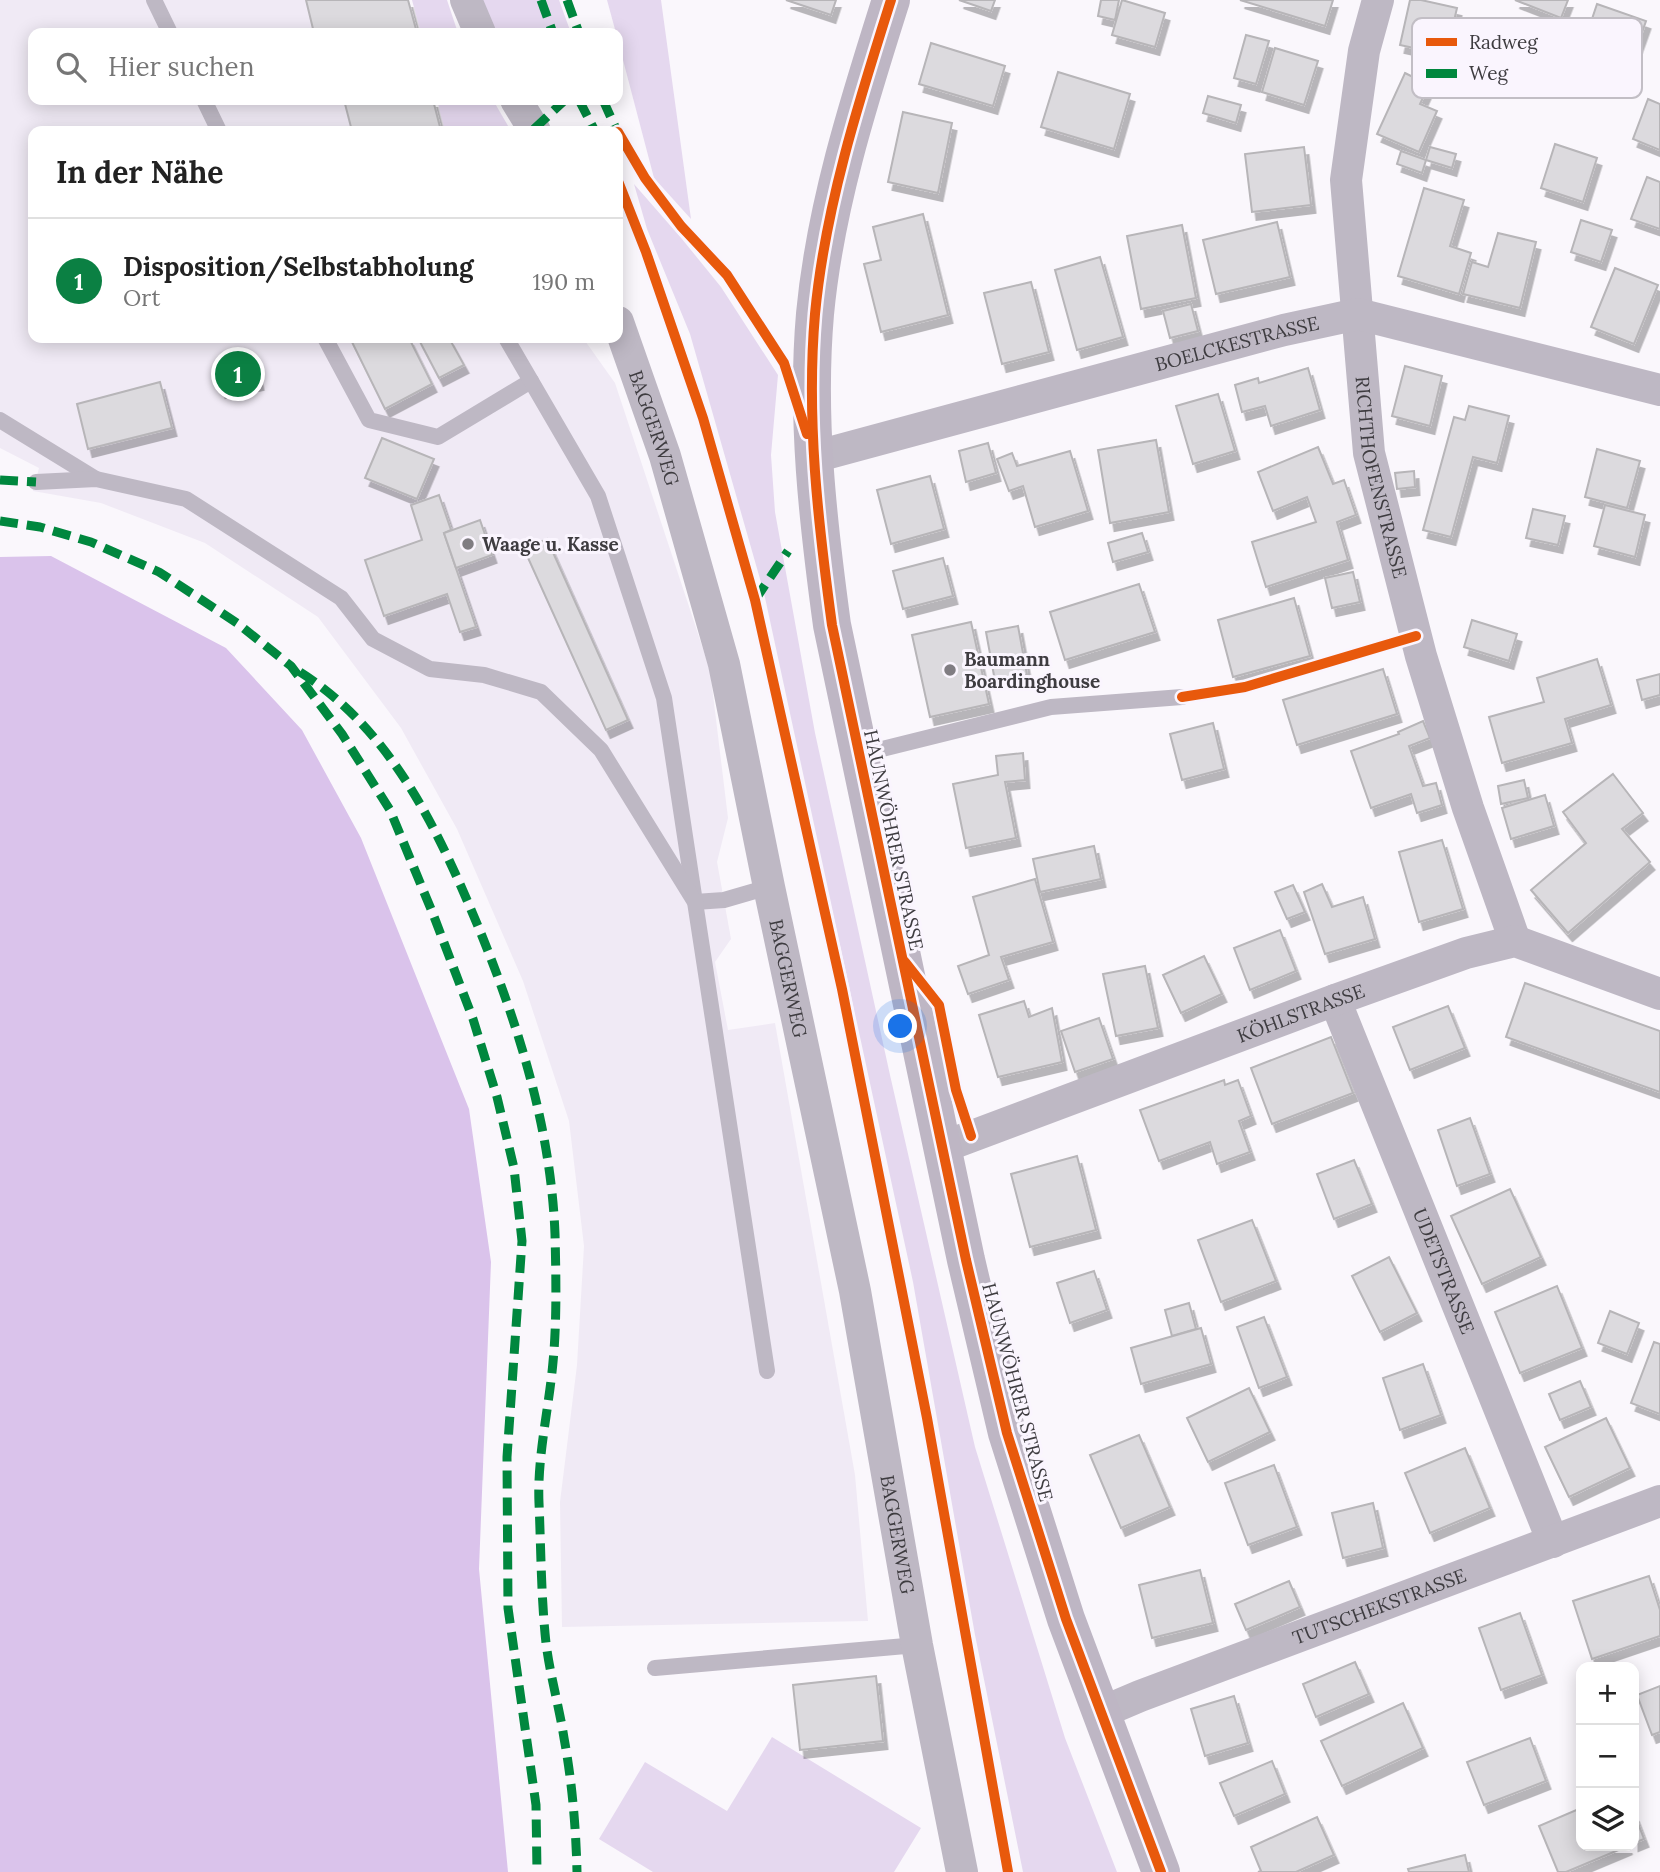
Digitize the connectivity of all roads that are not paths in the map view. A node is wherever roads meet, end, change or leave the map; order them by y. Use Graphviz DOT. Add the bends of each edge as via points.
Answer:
graph roads {
  1 [pos="154,0"];
  2 [pos="466,0"];
  3 [pos="891,0"];
  4 [pos="1378,0"];
  5 [pos="168,28"];
  6 [pos="478,28"];
  7 [pos="206,105"];
  8 [pos="519,105"];
  9 [pos="217,126"];
  10 [pos="532,126"];
  11 [pos="1357,314"];
  12 [pos="623,335"];
  13 [pos="329,343"];
  14 [pos="509,343"];
  15 [pos="531,381"];
  16 [pos="1658,383"];
  17 [pos="0,419"];
  18 [pos="814,457"];
  19 [pos="96,479"];
  20 [pos="36,482"];
  21 [pos="1182,697"];
  22 [pos="858,755"];
  23 [pos="769,887"];
  24 [pos="695,902"];
  25 [pos="1515,941"];
  26 [pos="1660,994"];
  27 [pos="1335,1000"];
  28 [pos="943,1147"];
  29 [pos="767,1371"];
  30 [pos="1660,1501"];
  31 [pos="1553,1542"];
  32 [pos="917,1645"];
  33 [pos="655,1668"];
  34 [pos="1100,1713"];
  35 [pos="962,1872"];
  36 [pos="1161,1872"];
  1 -- 5 [label="lane"];
  2 -- 6 [label="street"];
  3 -- 18 [label="street, HAUNWÖHRER STRASSE" via="826,236 816,313"];
  4 -- 11 [label="street, RICHTHOFENSTRASSE" via="1364,51 1346,180"];
  7 -- 9 [label="lane"];
  8 -- 10 [label="street"];
  11 -- 16 [label="street, BOELCKESTRASSE"];
  11 -- 18 [label="street, BOELCKESTRASSE"];
  11 -- 25 [label="street, RICHTHOFENSTRASSE" via="1369,453 1421,656"];
  12 -- 23 [label="street, BAGGERWEG" via="665,456 724,664"];
  13 -- 15 [label="lane" via="369,420 438,437"];
  14 -- 15 [label="lane"];
  15 -- 24 [label="lane" via="598,496 664,698"];
  17 -- 19 [label="lane"];
  18 -- 22 [label="street, HAUNWÖHRER STRASSE" via="832,625"];
  19 -- 20 [label="lane"];
  19 -- 24 [label="lane" via="186,499 341,598 373,639 430,669 484,675 541,692 601,750"];
  21 -- 22 [label="lane, HAUNWÖHRER STRASSE" via="1051,707"];
  22 -- 28 [label="street, HAUNWÖHRER STRASSE"];
  23 -- 24 [label="lane" via="724,900"];
  23 -- 32 [label="street, BAGGERWEG" via="855,1291"];
  24 -- 29 [label="lane"];
  25 -- 26 [label="street"];
  25 -- 27 [label="street, KÖHLSTRASSE" via="1466,953"];
  27 -- 28 [label="street, KÖHLSTRASSE"];
  27 -- 31 [label="street, UDETSTRASSE"];
  28 -- 34 [label="street, HAUNWÖHRER STRASSE" via="1007,1433"];
  30 -- 31 [label="street, TUTSCHEKSTRASSE"];
  31 -- 34 [label="street, TUTSCHEKSTRASSE"];
  32 -- 33 [label="lane"];
  32 -- 35 [label="street, BAGGERWEG"];
  34 -- 36 [label="street, HAUNWÖHRER STRASSE"];
}
